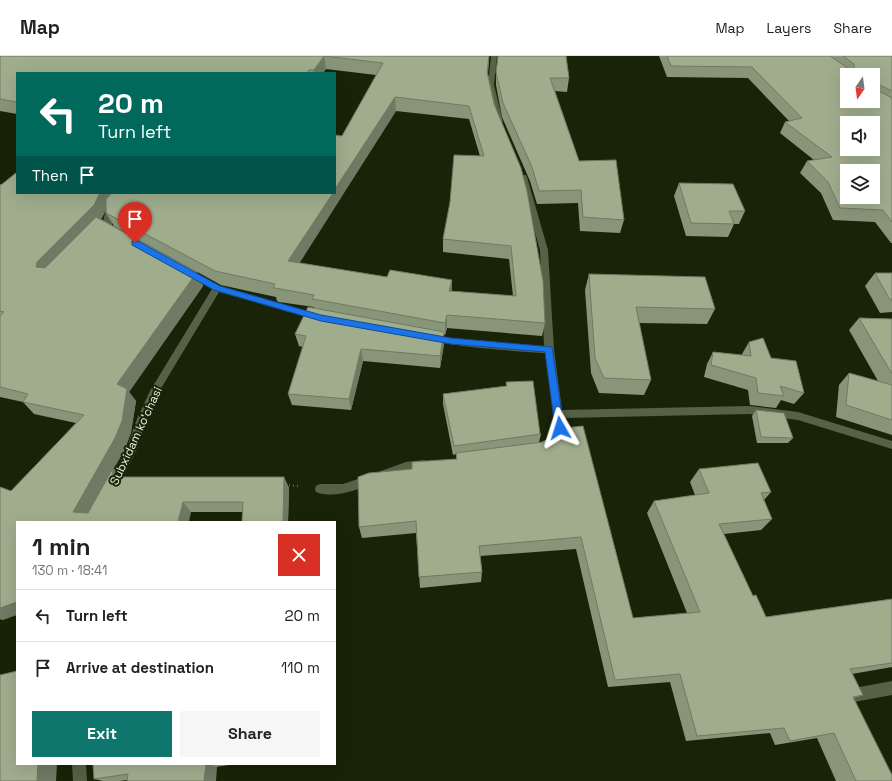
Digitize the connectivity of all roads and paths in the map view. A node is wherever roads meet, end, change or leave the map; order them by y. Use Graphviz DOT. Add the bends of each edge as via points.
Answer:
graph roads {
  1 [pos="494,56"];
  2 [pos="504,131"];
  3 [pos="519,166"];
  4 [pos="125,194"];
  5 [pos="121,236"];
  6 [pos="183,269"];
  7 [pos="217,288"];
  8 [pos="329,319"];
  9 [pos="420,335"];
  10 [pos="549,350"];
  11 [pos="558,414"];
  12 [pos="892,445"];
  13 [pos="539,450"];
  14 [pos="437,463"];
  15 [pos="279,484"];
  16 [pos="320,489"];
  17 [pos="109,492"];
  18 [pos="892,688"];
  19 [pos="854,695"];
  20 [pos="79,765"];
  21 [pos="80,781"];
  1 -- 2 [label="street" via="491,85"];
  3 -- 10 [label="street" via="544,250"];
  4 -- 5 [label="street" via="108,212 103,224"];
  6 -- 7 [label="street"];
  7 -- 8 [label="street"];
  7 -- 17 [label="street, Subxidam koʻchasi" via="153,394 131,451"];
  9 -- 10 [label="street" via="451,341"];
  10 -- 11 [label="street"];
  11 -- 12 [label="street" via="749,410 798,416"];
  11 -- 13 [label="street" via="560,428 557,434 545,448"];
  14 -- 16 [label="street" via="406,467 343,489"];
  15 -- 16 [label="path"];
  18 -- 19 [label="street"];
  20 -- 21 [label="street"];
}
